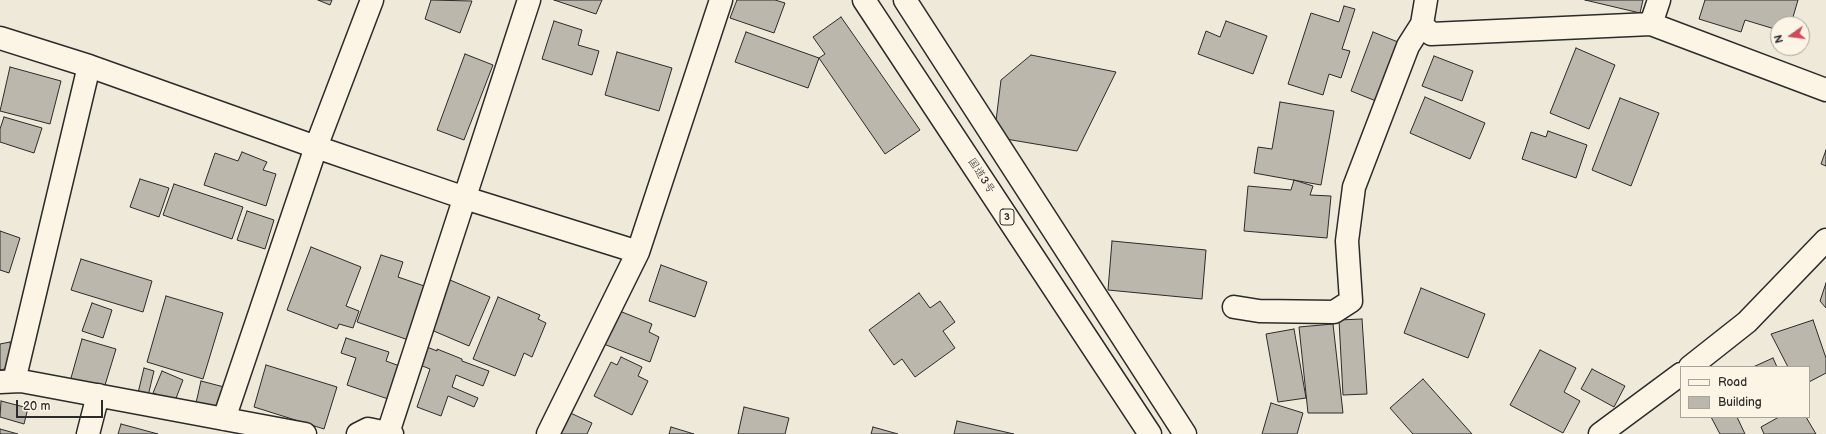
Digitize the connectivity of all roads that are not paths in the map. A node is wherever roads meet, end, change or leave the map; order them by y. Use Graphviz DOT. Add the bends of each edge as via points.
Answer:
graph roads {
  1 [pos="372,0"];
  2 [pos="529,0"];
  3 [pos="720,0"];
  4 [pos="864,0"];
  5 [pos="905,0"];
  6 [pos="1426,0"];
  7 [pos="1659,0"];
  8 [pos="1422,24"];
  9 [pos="1651,24"];
  10 [pos="0,38"];
  11 [pos="89,66"];
  12 [pos="1826,90"];
  13 [pos="316,147"];
  14 [pos="465,198"];
  15 [pos="1826,240"];
  16 [pos="638,252"];
  17 [pos="1234,307"];
  18 [pos="1691,366"];
  19 [pos="1680,375"];
  20 [pos="7,382"];
  21 [pos="98,395"];
  22 [pos="224,419"];
  23 [pos="88,434"];
  24 [pos="305,434"];
  25 [pos="358,434"];
  26 [pos="390,434"];
  27 [pos="548,434"];
  28 [pos="1150,434"];
  29 [pos="1185,434"];
  30 [pos="1600,434"];
  1 -- 13 [label="main road"];
  2 -- 14 [label="main road"];
  3 -- 16 [label="main road"];
  4 -- 28 [label="main road, 国道3号 / 3"];
  5 -- 29 [label="main road"];
  6 -- 8 [label="main road"];
  7 -- 9 [label="main road"];
  8 -- 9 [label="main road" via="1431,34"];
  8 -- 17 [label="main road" via="1408,46 1354,187 1347,242 1351,301 1334,312 1259,311"];
  9 -- 12 [label="main road"];
  10 -- 11 [label="main road"];
  11 -- 13 [label="main road"];
  11 -- 20 [label="main road"];
  13 -- 14 [label="main road"];
  13 -- 22 [label="main road"];
  14 -- 16 [label="main road"];
  14 -- 26 [label="main road"];
  15 -- 18 [label="main road" via="1747,322"];
  16 -- 27 [label="main road"];
  19 -- 30 [label="main road"];
  20 -- 21 [label="main road" via="21,381"];
  21 -- 22 [label="main road"];
  21 -- 23 [label="main road"];
  22 -- 24 [label="main road"];
  25 -- 26 [label="main road" via="368,429"];
}
